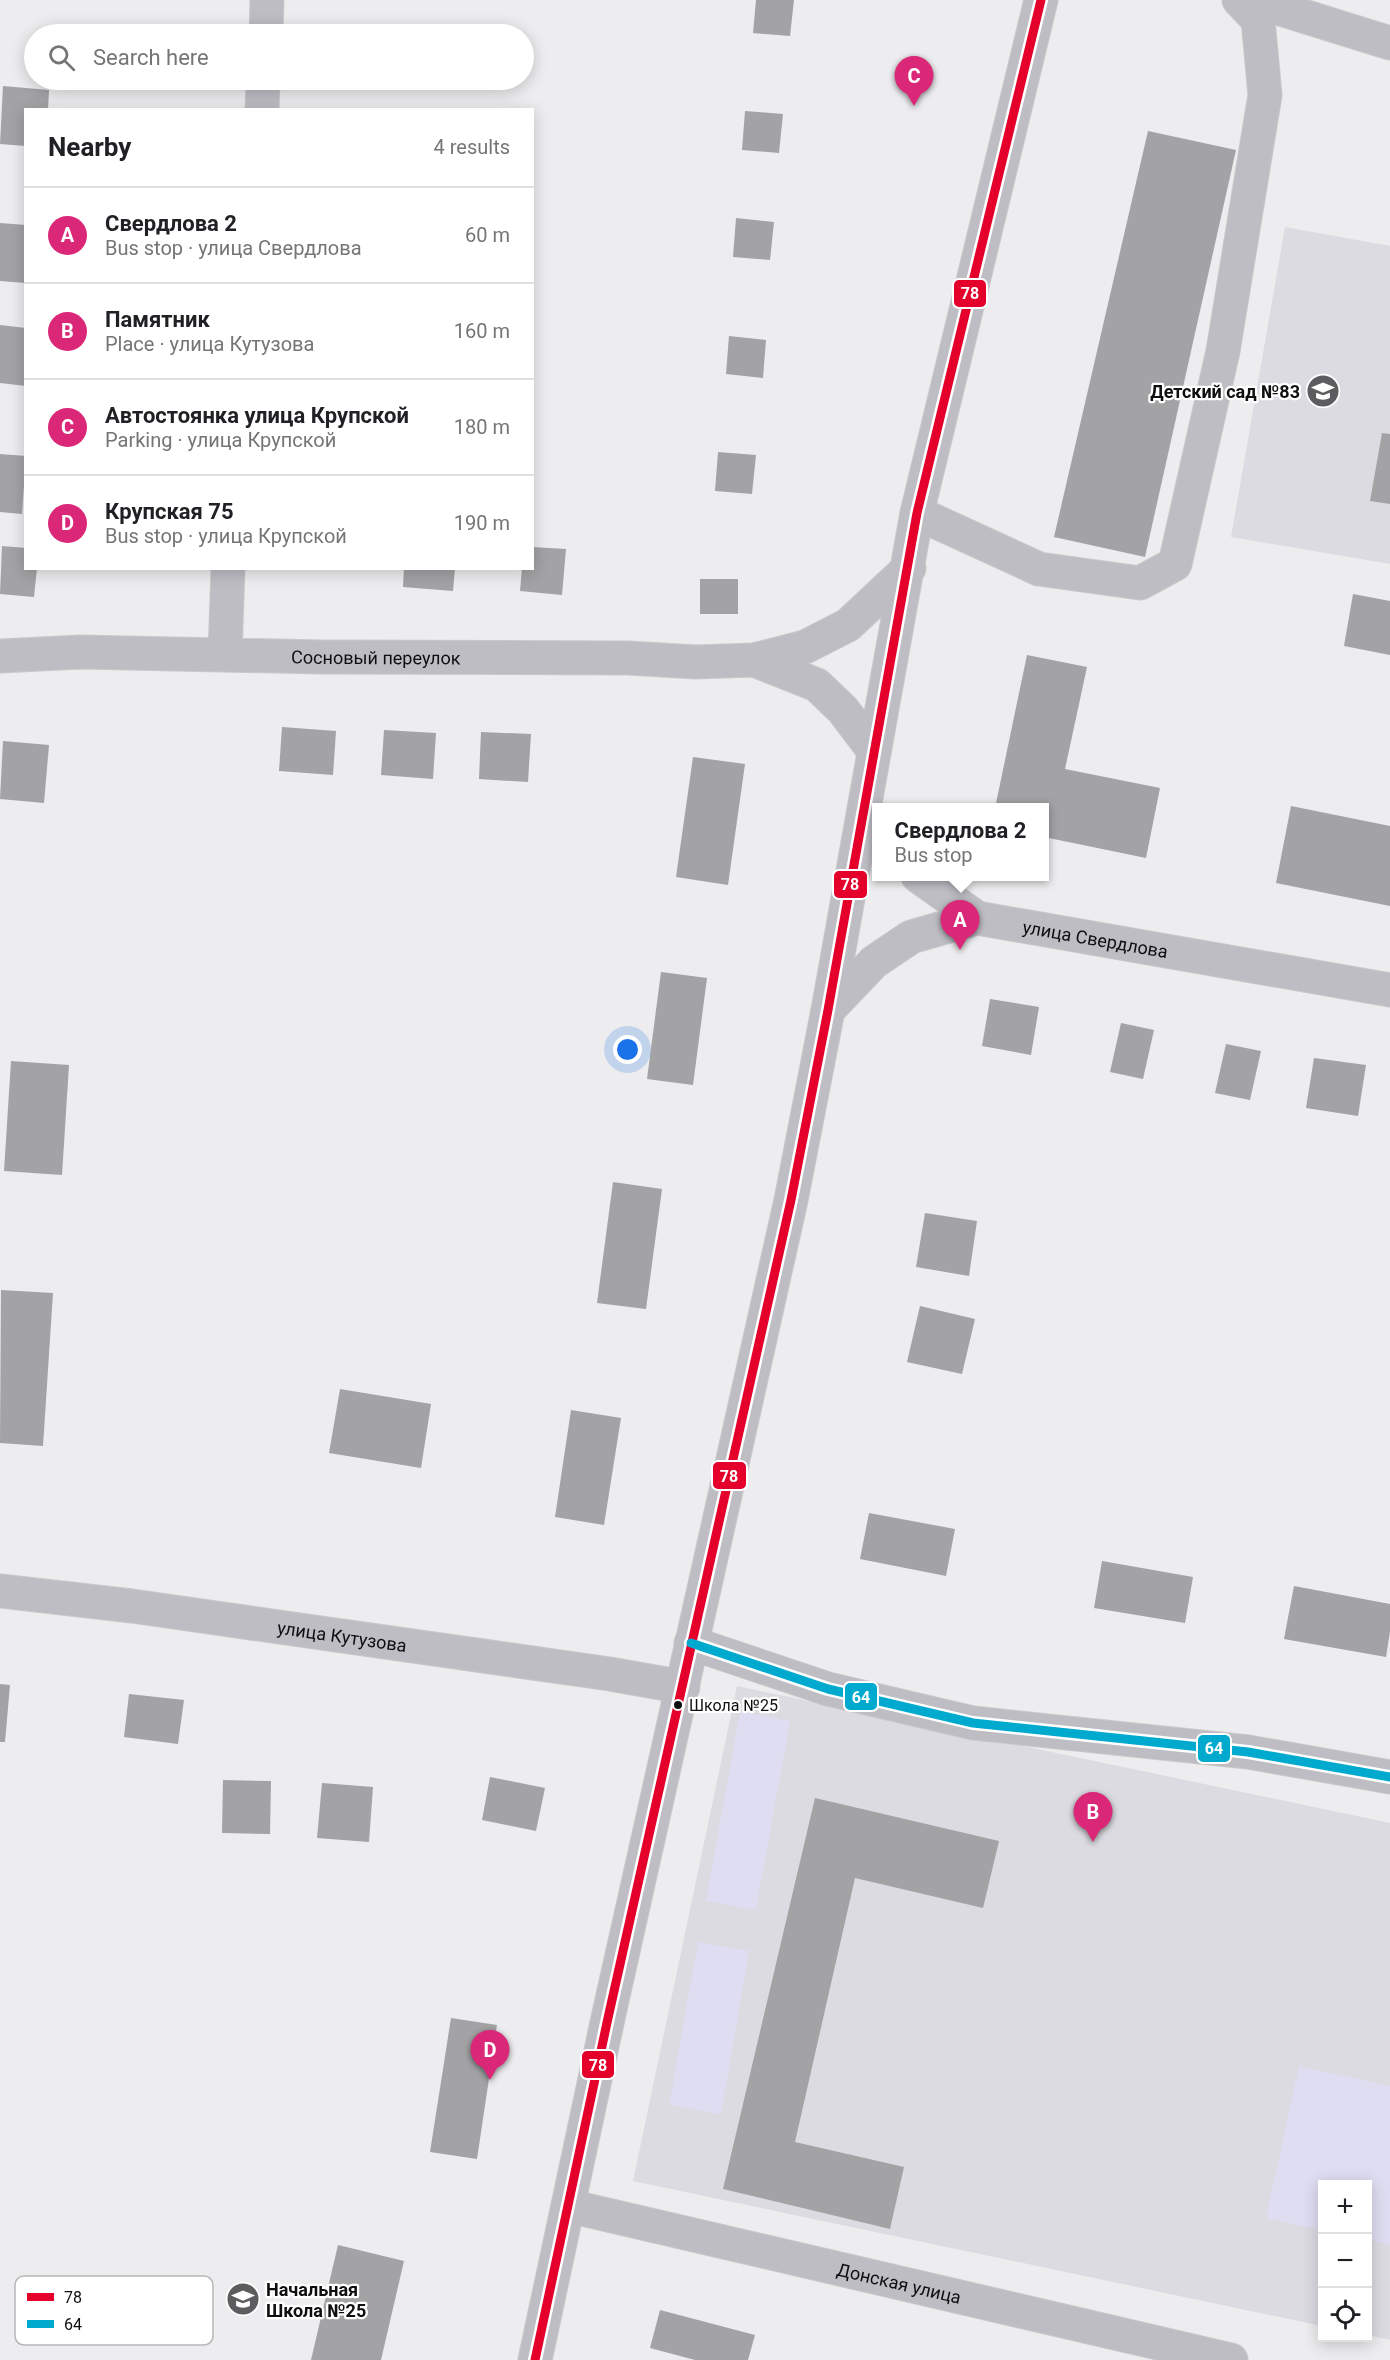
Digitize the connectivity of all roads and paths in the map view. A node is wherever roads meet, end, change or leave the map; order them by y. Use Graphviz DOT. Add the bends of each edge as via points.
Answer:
graph roads {
  1 [pos="267,0"];
  2 [pos="1041,0"];
  3 [pos="1239,0"];
  4 [pos="1252,0"];
  5 [pos="266,24"];
  6 [pos="1390,43"];
  7 [pos="263,90"];
  8 [pos="262,108"];
  9 [pos="917,513"];
  10 [pos="909,568"];
  11 [pos="228,570"];
  12 [pos="225,654"];
  13 [pos="0,656"];
  14 [pos="754,660"];
  15 [pos="874,751"];
  16 [pos="872,803"];
  17 [pos="872,804"];
  18 [pos="925,881"];
  19 [pos="977,918"];
  20 [pos="1390,990"];
  21 [pos="828,1010"];
  22 [pos="0,1591"];
  23 [pos="691,1642"];
  24 [pos="682,1688"];
  25 [pos="1390,1777"];
  26 [pos="569,2205"];
  27 [pos="535,2360"];
  28 [pos="1231,2360"];
  1 -- 5 [label="street"];
  2 -- 9 [label="street"];
  3 -- 9 [label="street" via="1258,20 1265,95 1223,351 1175,564 1140,583 1039,569"];
  4 -- 6 [label="street"];
  7 -- 8 [label="street"];
  9 -- 10 [label="street"];
  10 -- 14 [label="street, Сосновый переулок" via="848,625 805,647"];
  10 -- 15 [label="street"];
  11 -- 12 [label="street"];
  12 -- 13 [label="street, Сосновый переулок" via="81,652"];
  12 -- 14 [label="street, Сосновый переулок"];
  14 -- 15 [label="street, Сосновый переулок" via="817,685 843,710"];
  15 -- 16 [label="street"];
  17 -- 21 [label="street"];
  18 -- 19 [label="street"];
  19 -- 20 [label="street, улица Свердлова"];
  19 -- 21 [label="street, улица Свердлова" via="911,937 874,962"];
  21 -- 23 [label="street" via="791,1200"];
  22 -- 24 [label="street, улица Кутузова" via="284,1627"];
  23 -- 24 [label="street"];
  23 -- 25 [label="street" via="828,1689 973,1723 1248,1752"];
  24 -- 26 [label="street"];
  26 -- 27 [label="street"];
  26 -- 28 [label="street, Донская улица"];
}
